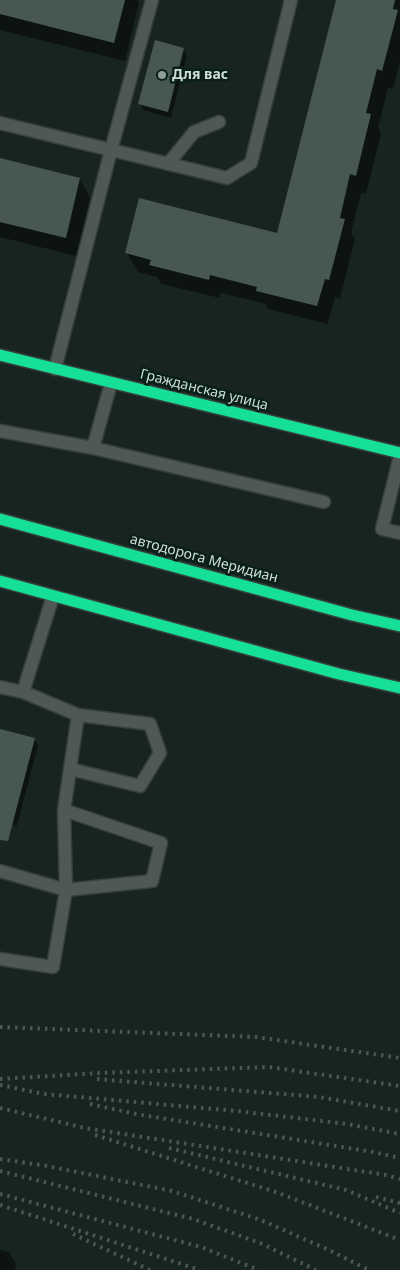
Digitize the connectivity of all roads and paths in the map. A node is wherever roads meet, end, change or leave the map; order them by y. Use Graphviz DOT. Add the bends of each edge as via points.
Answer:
graph roads {
  1 [pos="152,0"];
  2 [pos="290,0"];
  3 [pos="219,122"];
  4 [pos="0,123"];
  5 [pos="111,150"];
  6 [pos="168,164"];
  7 [pos="0,355"];
  8 [pos="55,369"];
  9 [pos="111,383"];
  10 [pos="0,431"];
  11 [pos="93,448"];
  12 [pos="400,455"];
  13 [pos="324,502"];
  14 [pos="0,519"];
  15 [pos="400,533"];
  16 [pos="0,582"];
  17 [pos="52,596"];
  18 [pos="400,626"];
  19 [pos="0,687"];
  20 [pos="400,688"];
  21 [pos="23,692"];
  22 [pos="78,715"];
  23 [pos="70,769"];
  24 [pos="64,810"];
  25 [pos="0,871"];
  26 [pos="66,890"];
  27 [pos="0,959"];
  1 -- 5 [label="lane"];
  2 -- 6 [label="lane" via="251,163 227,178"];
  3 -- 6 [label="lane" via="194,132"];
  4 -- 5 [label="lane"];
  5 -- 6 [label="lane"];
  5 -- 8 [label="lane"];
  7 -- 8 [label="main road, Гражданская улица"];
  8 -- 9 [label="main road, Гражданская улица"];
  9 -- 11 [label="lane"];
  9 -- 12 [label="main road, Гражданская улица"];
  10 -- 11 [label="lane"];
  11 -- 13 [label="lane"];
  12 -- 15 [label="lane" via="382,529"];
  14 -- 18 [label="main road, автодорога Меридиан"];
  16 -- 17 [label="main road"];
  17 -- 20 [label="main road"];
  17 -- 21 [label="lane"];
  19 -- 21 [label="lane"];
  21 -- 22 [label="lane"];
  22 -- 23 [label="lane"];
  22 -- 23 [label="lane" via="150,724 160,753 140,786"];
  23 -- 24 [label="lane"];
  24 -- 26 [label="lane"];
  24 -- 26 [label="lane" via="161,843 152,881"];
  25 -- 26 [label="lane"];
  26 -- 27 [label="lane" via="53,967"];
}
